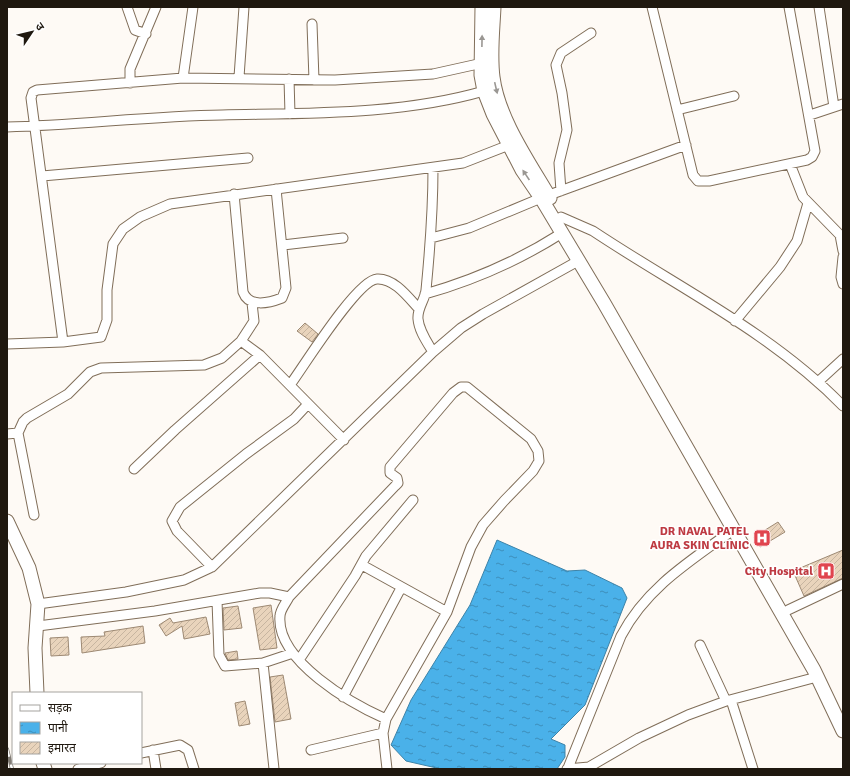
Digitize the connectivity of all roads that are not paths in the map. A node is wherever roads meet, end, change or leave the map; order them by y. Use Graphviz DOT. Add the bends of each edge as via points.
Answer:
graph roads {
  1 [pos="128,7"];
  2 [pos="156,7"];
  3 [pos="193,7"];
  4 [pos="244,7"];
  5 [pos="482,7"];
  6 [pos="494,7"];
  7 [pos="652,7"];
  8 [pos="789,7"];
  9 [pos="819,7"];
  10 [pos="312,24"];
  11 [pos="591,33"];
  12 [pos="146,34"];
  13 [pos="487,62"];
  14 [pos="240,77"];
  15 [pos="183,78"];
  16 [pos="289,79"];
  17 [pos="314,80"];
  18 [pos="130,83"];
  19 [pos="484,91"];
  20 [pos="734,96"];
  21 [pos="839,105"];
  22 [pos="677,110"];
  23 [pos="290,114"];
  24 [pos="810,116"];
  25 [pos="36,126"];
  26 [pos="7,127"];
  27 [pos="686,145"];
  28 [pos="509,146"];
  29 [pos="248,158"];
  30 [pos="790,164"];
  31 [pos="433,168"];
  32 [pos="42,176"];
  33 [pos="276,189"];
  34 [pos="234,194"];
  35 [pos="550,194"];
  36 [pos="808,203"];
  37 [pos="562,217"];
  38 [pos="562,234"];
  39 [pos="343,238"];
  40 [pos="431,238"];
  41 [pos="283,245"];
  42 [pos="843,246"];
  43 [pos="843,257"];
  44 [pos="578,261"];
  45 [pos="843,284"];
  46 [pos="426,294"];
  47 [pos="252,303"];
  48 [pos="419,308"];
  49 [pos="735,321"];
  50 [pos="63,342"];
  51 [pos="241,342"];
  52 [pos="7,344"];
  53 [pos="433,352"];
  54 [pos="260,355"];
  55 [pos="843,359"];
  56 [pos="819,381"];
  57 [pos="290,385"];
  58 [pos="308,404"];
  59 [pos="843,406"];
  60 [pos="18,432"];
  61 [pos="7,434"];
  62 [pos="344,440"];
  63 [pos="134,468"];
  64 [pos="413,500"];
  65 [pos="34,515"];
  66 [pos="7,521"];
  67 [pos="733,530"];
  68 [pos="362,565"];
  69 [pos="212,567"];
  70 [pos="843,584"];
  71 [pos="401,588"];
  72 [pos="289,597"];
  73 [pos="217,601"];
  74 [pos="38,604"];
  75 [pos="788,610"];
  76 [pos="447,612"];
  77 [pos="38,626"];
  78 [pos="700,645"];
  79 [pos="296,657"];
  80 [pos="263,663"];
  81 [pos="817,676"];
  82 [pos="37,692"];
  83 [pos="344,697"];
  84 [pos="729,701"];
  85 [pos="843,714"];
  86 [pos="386,719"];
  87 [pos="843,731"];
  88 [pos="383,733"];
  89 [pos="153,750"];
  90 [pos="311,750"];
  91 [pos="142,753"];
  92 [pos="97,764"];
  93 [pos="567,768"];
  94 [pos="78,769"];
  95 [pos="156,769"];
  96 [pos="194,769"];
  97 [pos="274,769"];
  98 [pos="387,769"];
  99 [pos="753,769"];
  1 -- 12 [label="street" via="135,30"];
  2 -- 12 [label="street"];
  3 -- 15 [label="street"];
  4 -- 14 [label="street"];
  13 -- 5 [label="main road, one-way"];
  6 -- 13 [label="main road"];
  7 -- 22 [label="street"];
  8 -- 24 [label="street"];
  9 -- 21 [label="street"];
  10 -- 17 [label="street"];
  11 -- 35 [label="street" via="562,53 556,65 566,130"];
  12 -- 18 [label="street" via="130,69"];
  13 -- 17 [label="street" via="433,74"];
  13 -- 19 [label="main road" via="481,75"];
  13 -- 35 [label="main road, one-way" via="505,117"];
  14 -- 15 [label="street"];
  14 -- 16 [label="street"];
  15 -- 18 [label="street"];
  16 -- 17 [label="street"];
  16 -- 23 [label="street"];
  18 -- 25 [label="street" via="37,90 32,93 31,98"];
  19 -- 23 [label="street" via="448,101 346,112"];
  19 -- 28 [label="main road"];
  20 -- 22 [label="street"];
  21 -- 24 [label="street"];
  22 -- 27 [label="street"];
  23 -- 25 [label="street" via="222,115"];
  24 -- 30 [label="street" via="815,151 812,158"];
  25 -- 26 [label="street"];
  25 -- 32 [label="street"];
  27 -- 30 [label="street" via="693,175 698,181"];
  27 -- 35 [label="street"];
  28 -- 31 [label="street" via="463,163"];
  35 -- 28 [label="main road, one-way"];
  29 -- 32 [label="street"];
  30 -- 36 [label="street" via="803,197"];
  31 -- 33 [label="street"];
  31 -- 40 [label="street"];
  32 -- 50 [label="street"];
  33 -- 34 [label="street"];
  33 -- 41 [label="street"];
  34 -- 47 [label="street" via="243,292 245,298"];
  34 -- 50 [label="street" via="170,204 140,217 123,229 113,244 104,332 96,339"];
  35 -- 37 [label="main road"];
  35 -- 38 [label="main road"];
  35 -- 40 [label="street" via="469,228"];
  36 -- 42 [label="street" via="840,235"];
  36 -- 49 [label="street" via="797,241 780,267"];
  37 -- 49 [label="street" via="583,225"];
  37 -- 75 [label="main road"];
  38 -- 44 [label="main road"];
  38 -- 46 [label="street" via="521,258 462,284"];
  39 -- 41 [label="street"];
  40 -- 46 [label="street"];
  41 -- 47 [label="street" via="286,288 282,298 272,302"];
  43 -- 45 [label="street"];
  44 -- 53 [label="street" via="483,314 461,328"];
  44 -- 67 [label="main road"];
  46 -- 48 [label="street"];
  47 -- 51 [label="street" via="254,321"];
  48 -- 53 [label="street" via="420,328"];
  48 -- 57 [label="street" via="388,281 369,281 346,305"];
  49 -- 56 [label="street"];
  50 -- 52 [label="street"];
  51 -- 54 [label="street"];
  51 -- 60 [label="street" via="222,358 204,365 101,368 90,372 68,394 27,418"];
  53 -- 62 [label="street"];
  54 -- 57 [label="street"];
  54 -- 63 [label="street"];
  55 -- 56 [label="street"];
  56 -- 59 [label="street"];
  57 -- 58 [label="street"];
  58 -- 62 [label="street"];
  58 -- 69 [label="street" via="294,419 246,454 180,507 174,515 172,521 177,531"];
  60 -- 61 [label="street"];
  60 -- 65 [label="street"];
  62 -- 69 [label="street"];
  64 -- 68 [label="street" via="366,556"];
  66 -- 74 [label="main road" via="29,568"];
  67 -- 81 [label="main road"];
  67 -- 93 [label="street" via="665,580 631,617"];
  68 -- 71 [label="street"];
  68 -- 79 [label="street"];
  69 -- 74 [label="street" via="184,580 126,592"];
  70 -- 75 [label="street"];
  71 -- 76 [label="street"];
  71 -- 83 [label="street"];
  72 -- 73 [label="street" via="260,593"];
  72 -- 76 [label="street" via="398,483 397,478 390,473 390,467 453,393 461,387 467,388 531,439 538,451 539,461 533,471 483,525 471,547"];
  72 -- 79 [label="street" via="280,615 280,624"];
  73 -- 77 [label="street"];
  73 -- 80 [label="street" via="219,655 225,666"];
  74 -- 77 [label="main road"];
  75 -- 85 [label="main road"];
  76 -- 86 [label="street"];
  77 -- 82 [label="main road"];
  78 -- 84 [label="street"];
  79 -- 80 [label="street"];
  79 -- 83 [label="street"];
  80 -- 97 [label="street"];
  81 -- 84 [label="street"];
  81 -- 87 [label="main road"];
  83 -- 86 [label="street"];
  84 -- 93 [label="street" via="688,715 646,734 589,767"];
  84 -- 99 [label="street"];
  86 -- 88 [label="street"];
  88 -- 90 [label="street"];
  88 -- 98 [label="street"];
  89 -- 91 [label="street"];
  89 -- 95 [label="street"];
  89 -- 96 [label="street" via="180,745 186,747"];
  92 -- 94 [label="street"];
}
